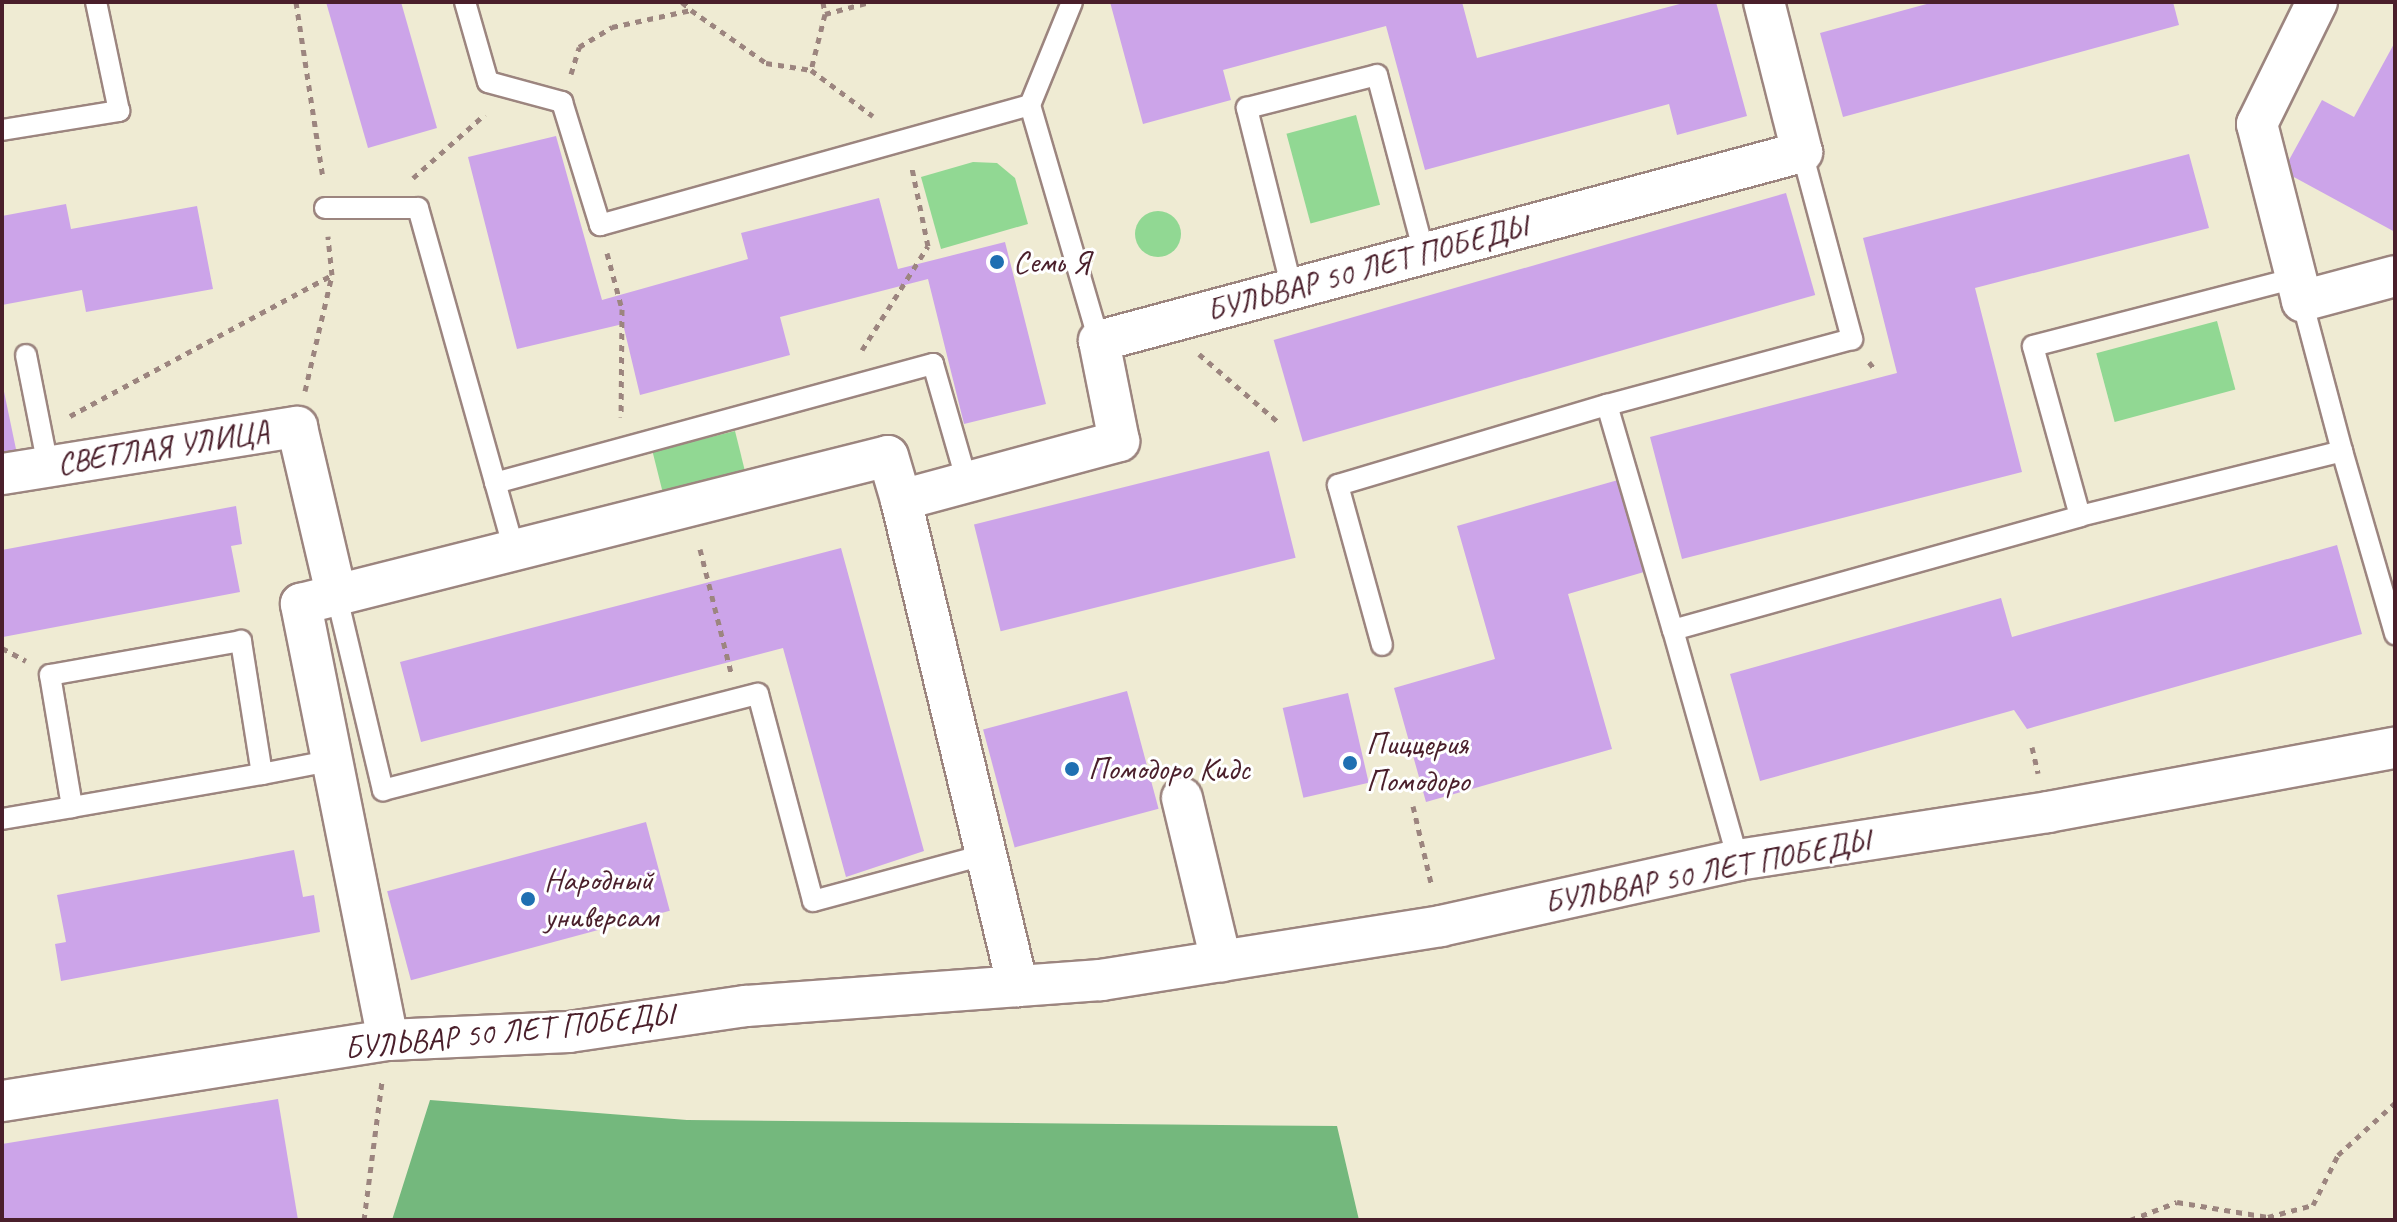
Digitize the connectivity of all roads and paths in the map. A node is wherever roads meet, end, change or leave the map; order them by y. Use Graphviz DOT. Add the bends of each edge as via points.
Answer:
graph roads {
  1 [pos="96,2"];
  2 [pos="465,2"];
  3 [pos="682,2"];
  4 [pos="823,2"];
  5 [pos="870,2"];
  6 [pos="1072,2"];
  7 [pos="1764,2"];
  8 [pos="2317,2"];
  9 [pos="691,10"];
  10 [pos="825,14"];
  11 [pos="811,70"];
  12 [pos="507,87"];
  13 [pos="562,102"];
  14 [pos="1030,105"];
  15 [pos="2,130"];
  16 [pos="906,139"];
  17 [pos="1802,152"];
  18 [pos="325,208"];
  19 [pos="390,208"];
  20 [pos="600,225"];
  21 [pos="1424,253"];
  22 [pos="332,275"];
  23 [pos="2395,276"];
  24 [pos="1292,289"];
  25 [pos="2299,289"];
  26 [pos="1163,324"];
  27 [pos="1099,341"];
  28 [pos="26,355"];
  29 [pos="846,388"];
  30 [pos="1607,405"];
  31 [pos="1277,421"];
  32 [pos="44,449"];
  33 [pos="621,449"];
  34 [pos="2342,451"];
  35 [pos="2,474"];
  36 [pos="967,482"];
  37 [pos="495,483"];
  38 [pos="901,500"];
  39 [pos="2080,516"];
  40 [pos="513,547"];
  41 [pos="700,549"];
  42 [pos="336,593"];
  43 [pos="1673,630"];
  44 [pos="2395,634"];
  45 [pos="1382,645"];
  46 [pos="738,699"];
  47 [pos="2395,748"];
  48 [pos="329,761"];
  49 [pos="262,774"];
  50 [pos="1182,798"];
  51 [pos="1413,806"];
  52 [pos="72,807"];
  53 [pos="2,819"];
  54 [pos="983,855"];
  55 [pos="1738,860"];
  56 [pos="1441,926"];
  57 [pos="1221,961"];
  58 [pos="1018,986"];
  59 [pos="388,1040"];
  60 [pos="2,1101"];
  61 [pos="2395,1103"];
  62 [pos="364,1220"];
  63 [pos="2130,1220"];
  1 -- 15 [label="lane" via="119,111"];
  2 -- 12 [label="lane" via="488,82"];
  3 -- 9 [label="path"];
  4 -- 10 [label="path"];
  5 -- 10 [label="path"];
  6 -- 14 [label="lane"];
  7 -- 17 [label="street"];
  8 -- 25 [label="street" via="2257,124"];
  9 -- 11 [label="path" via="766,63"];
  9 -- 13 [label="path" via="612,27 579,47"];
  10 -- 11 [label="path"];
  11 -- 16 [label="path"];
  12 -- 13 [label="lane"];
  12 -- 19 [label="path" via="480,121 425,162"];
  13 -- 20 [label="lane"];
  14 -- 16 [label="lane"];
  14 -- 27 [label="lane"];
  16 -- 20 [label="lane"];
  16 -- 29 [label="path" via="928,246 858,356"];
  17 -- 21 [label="street, БУЛЬВАР 50 ЛЕТ ПОБЕДЫ"];
  17 -- 30 [label="lane" via="1852,339"];
  18 -- 19 [label="lane"];
  19 -- 37 [label="lane" via="418,208"];
  20 -- 33 [label="path" via="622,309"];
  21 -- 24 [label="street, БУЛЬВАР 50 ЛЕТ ПОБЕДЫ"];
  21 -- 24 [label="lane" via="1377,75 1247,108"];
  22 -- 32 [label="path"];
  23 -- 25 [label="street"];
  24 -- 26 [label="street, БУЛЬВАР 50 ЛЕТ ПОБЕДЫ"];
  25 -- 34 [label="lane"];
  25 -- 39 [label="lane" via="2033,346"];
  26 -- 27 [label="street, БУЛЬВАР 50 ЛЕТ ПОБЕДЫ"];
  26 -- 31 [label="path"];
  27 -- 36 [label="street" via="1119,441"];
  28 -- 32 [label="lane"];
  29 -- 33 [label="lane"];
  29 -- 36 [label="lane" via="933,364"];
  30 -- 43 [label="lane"];
  30 -- 45 [label="lane" via="1338,485"];
  32 -- 35 [label="street, СВЕТЛАЯ УЛИЦА"];
  32 -- 42 [label="street, СВЕТЛАЯ УЛИЦА" via="297,427"];
  33 -- 37 [label="lane"];
  34 -- 39 [label="lane"];
  34 -- 44 [label="lane"];
  36 -- 38 [label="street"];
  37 -- 40 [label="lane"];
  38 -- 40 [label="street" via="888,456"];
  38 -- 54 [label="street"];
  39 -- 43 [label="lane"];
  40 -- 42 [label="street"];
  41 -- 46 [label="path"];
  42 -- 46 [label="lane" via="383,790"];
  42 -- 48 [label="street" via="301,604"];
  43 -- 55 [label="lane"];
  46 -- 54 [label="lane" via="758,694 813,901"];
  47 -- 55 [label="street, БУЛЬВАР 50 ЛЕТ ПОБЕДЫ" via="2048,812"];
  48 -- 49 [label="lane"];
  48 -- 59 [label="street"];
  49 -- 52 [label="lane"];
  49 -- 52 [label="lane" via="241,641 50,675"];
  50 -- 57 [label="street"];
  51 -- 56 [label="path"];
  52 -- 53 [label="lane"];
  54 -- 58 [label="street"];
  55 -- 56 [label="street, БУЛЬВАР 50 ЛЕТ ПОБЕДЫ"];
  56 -- 57 [label="street, БУЛЬВАР 50 ЛЕТ ПОБЕДЫ"];
  57 -- 58 [label="street, БУЛЬВАР 50 ЛЕТ ПОБЕДЫ"];
  58 -- 59 [label="street, БУЛЬВАР 50 ЛЕТ ПОБЕДЫ" via="746,1006 569,1032"];
  59 -- 60 [label="street, БУЛЬВАР 50 ЛЕТ ПОБЕДЫ"];
  59 -- 62 [label="path"];
  61 -- 63 [label="path" via="2338,1155 2313,1205 2268,1217 2177,1202"];
}
